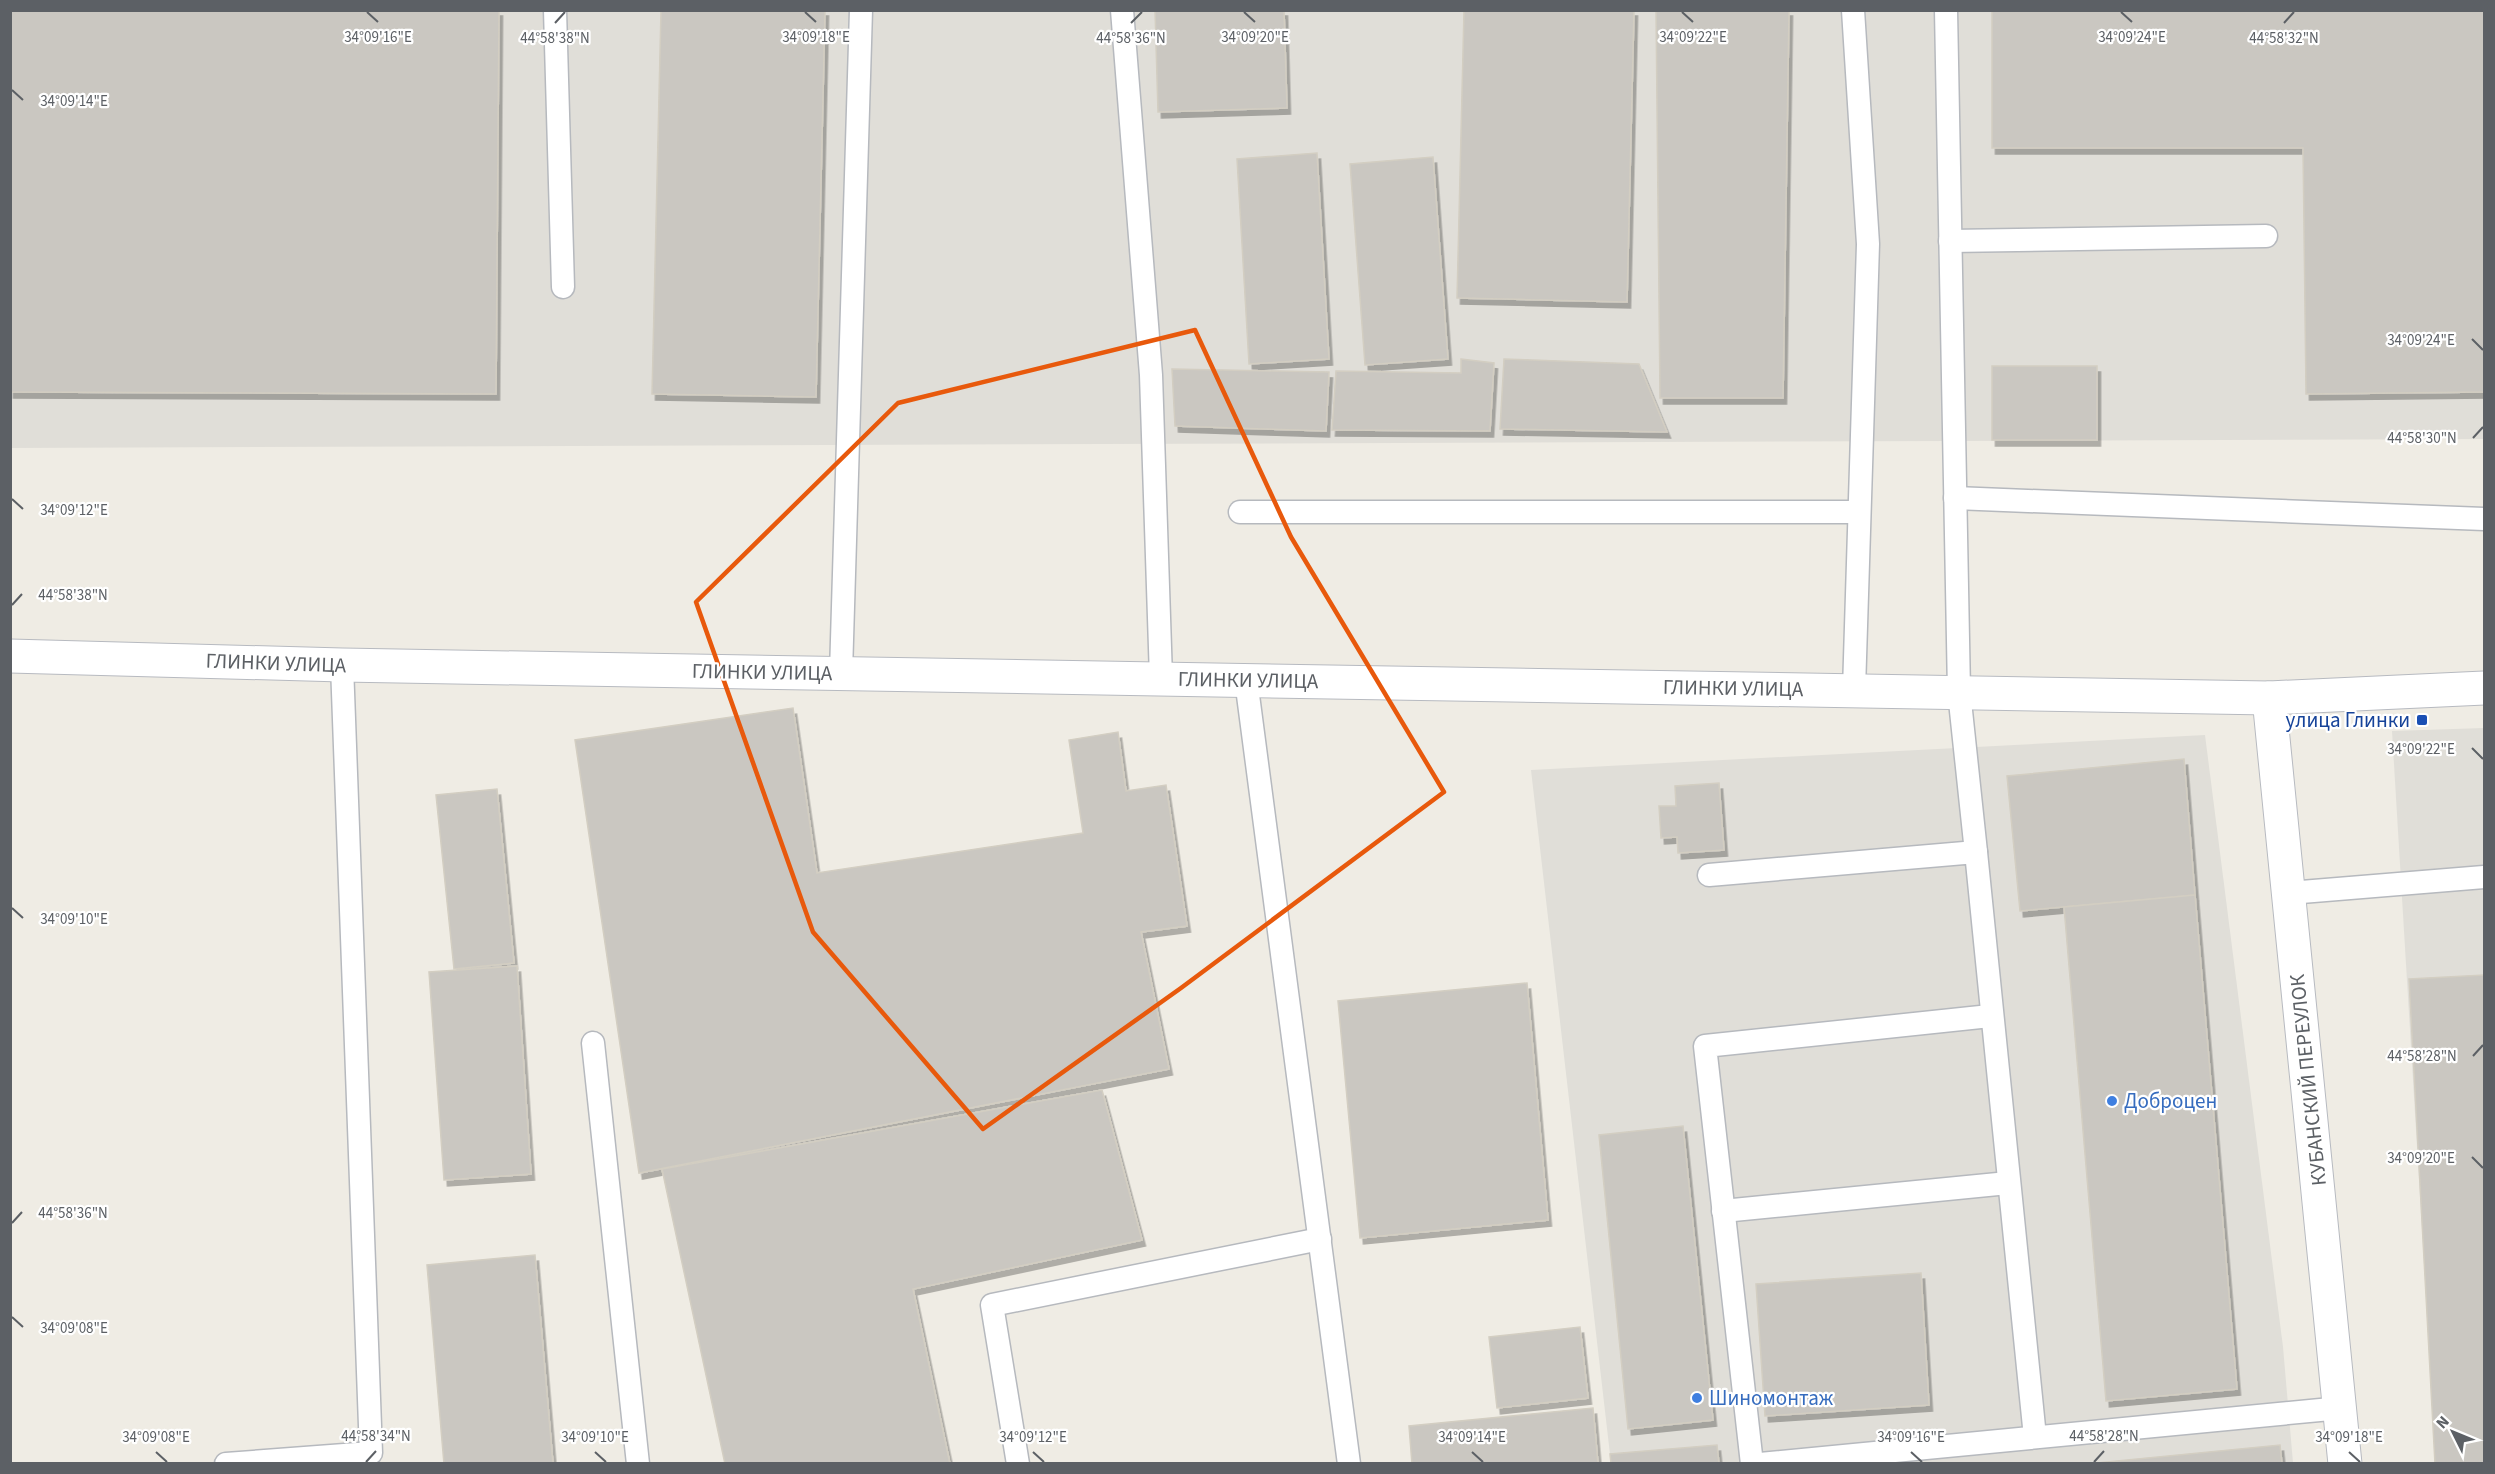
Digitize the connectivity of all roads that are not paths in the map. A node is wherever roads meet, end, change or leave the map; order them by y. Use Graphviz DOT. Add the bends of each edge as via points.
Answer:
graph roads {
  1 [pos="555,10"];
  2 [pos="861,10"];
  3 [pos="1122,10"];
  4 [pos="1853,10"];
  5 [pos="1946,10"];
  6 [pos="2266,236"];
  7 [pos="1950,241"];
  8 [pos="563,287"];
  9 [pos="1955,498"];
  10 [pos="1240,512"];
  11 [pos="1859,512"];
  12 [pos="2484,519"];
  13 [pos="10,656"];
  14 [pos="342,665"];
  15 [pos="841,673"];
  16 [pos="1161,678"];
  17 [pos="1246,680"];
  18 [pos="2484,688"];
  19 [pos="1854,690"];
  20 [pos="1959,692"];
  21 [pos="2269,698"];
  22 [pos="1976,852"];
  23 [pos="1708,875"];
  24 [pos="2484,877"];
  25 [pos="2289,893"];
  26 [pos="1990,1016"];
  27 [pos="592,1043"];
  28 [pos="2008,1183"];
  29 [pos="1723,1210"];
  30 [pos="1320,1239"];
  31 [pos="2341,1408"];
  32 [pos="2035,1437"];
  33 [pos="226,1464"];
  34 [pos="638,1464"];
  35 [pos="1018,1464"];
  36 [pos="1349,1464"];
  37 [pos="1752,1464"];
  38 [pos="1760,1464"];
  39 [pos="2345,1464"];
  1 -- 8 [label="lane"];
  2 -- 15 [label="lane"];
  3 -- 16 [label="lane" via="1150,375"];
  4 -- 11 [label="lane" via="1868,244"];
  5 -- 7 [label="lane"];
  6 -- 7 [label="lane"];
  7 -- 9 [label="lane"];
  9 -- 12 [label="lane"];
  9 -- 20 [label="lane"];
  10 -- 11 [label="lane"];
  11 -- 19 [label="lane"];
  13 -- 14 [label="main road, ГЛИНКИ УЛИЦА"];
  14 -- 15 [label="main road, ГЛИНКИ УЛИЦА"];
  14 -- 33 [label="lane" via="371,1453"];
  15 -- 16 [label="main road, ГЛИНКИ УЛИЦА"];
  16 -- 17 [label="main road, ГЛИНКИ УЛИЦА"];
  17 -- 19 [label="main road, ГЛИНКИ УЛИЦА"];
  17 -- 30 [label="lane"];
  18 -- 21 [label="main road, ГЛИНКИ УЛИЦА"];
  19 -- 20 [label="main road, ГЛИНКИ УЛИЦА"];
  20 -- 21 [label="main road, ГЛИНКИ УЛИЦА"];
  20 -- 22 [label="lane"];
  21 -- 25 [label="main road, КУБАНСКИЙ ПЕРЕУЛОК"];
  22 -- 23 [label="lane"];
  22 -- 26 [label="lane"];
  24 -- 25 [label="lane"];
  25 -- 31 [label="main road, КУБАНСКИЙ ПЕРЕУЛОК"];
  26 -- 28 [label="lane"];
  26 -- 29 [label="lane" via="1705,1046"];
  27 -- 34 [label="lane"];
  28 -- 29 [label="lane"];
  28 -- 32 [label="lane"];
  29 -- 37 [label="lane"];
  30 -- 35 [label="lane" via="992,1305"];
  30 -- 36 [label="lane"];
  31 -- 32 [label="lane"];
  31 -- 39 [label="main road, КУБАНСКИЙ ПЕРЕУЛОК"];
  32 -- 38 [label="lane"];
}
